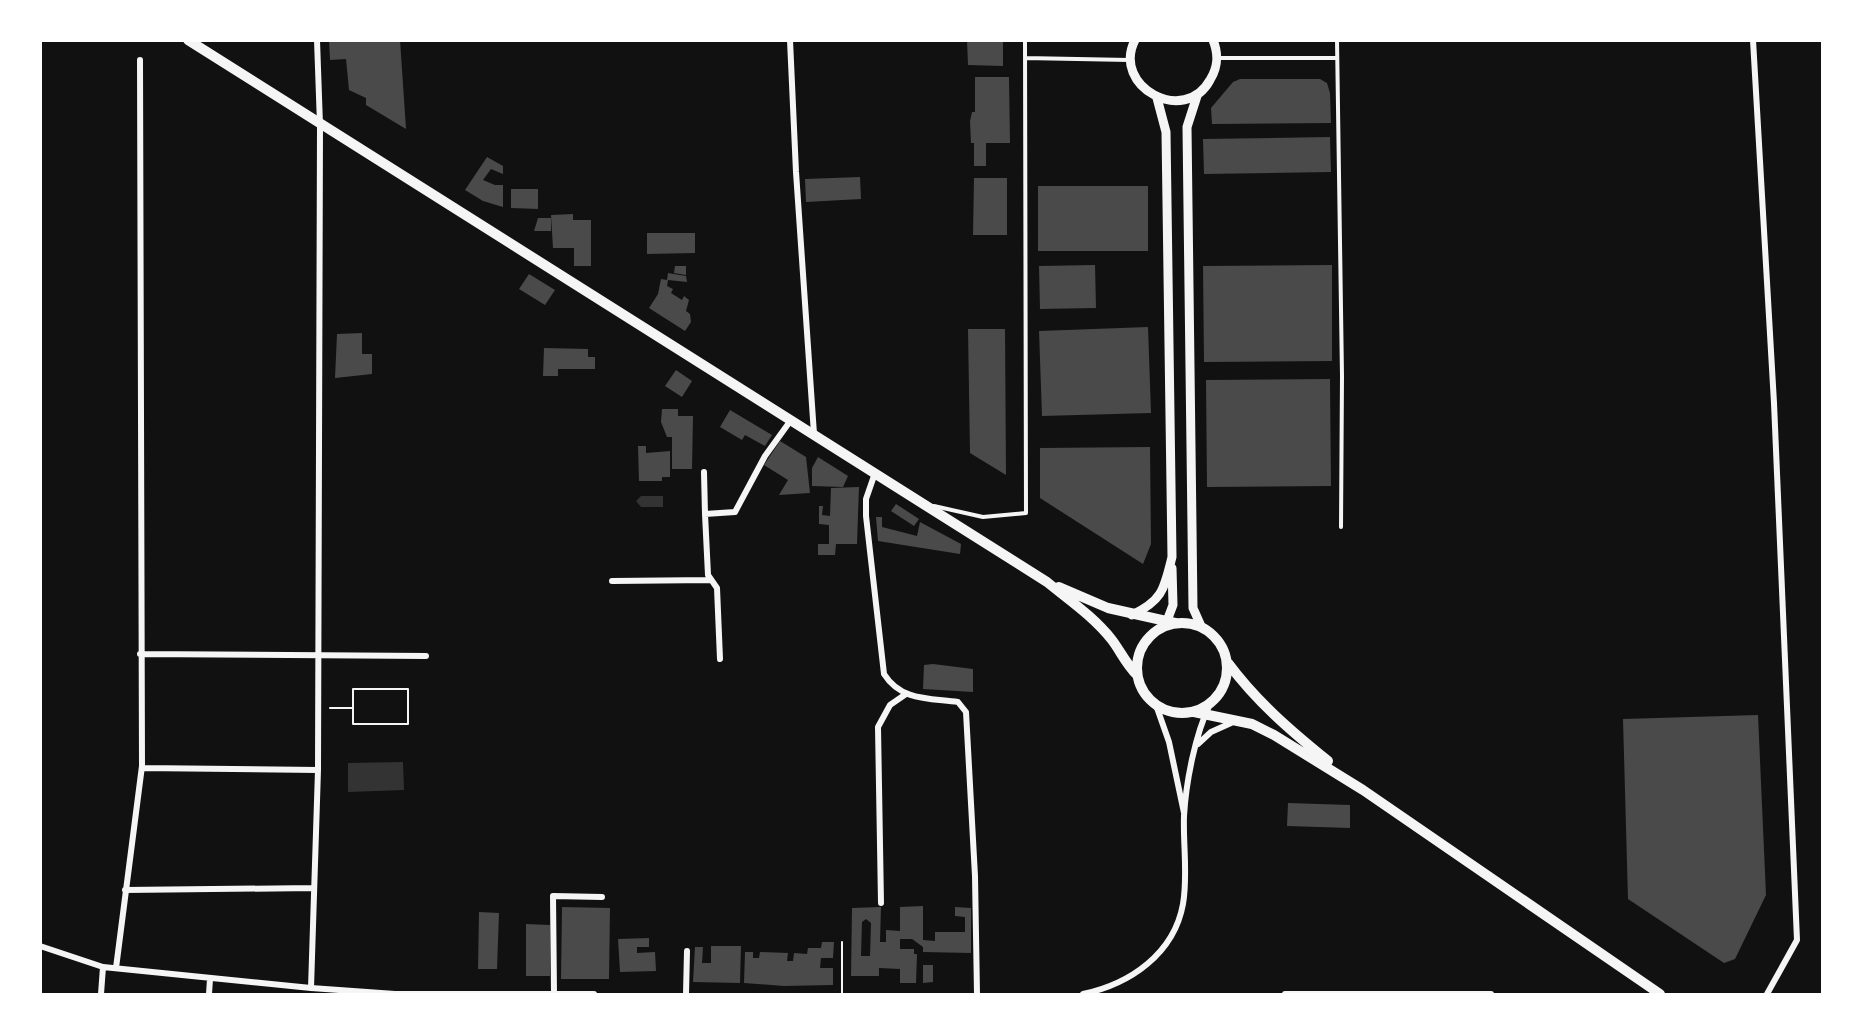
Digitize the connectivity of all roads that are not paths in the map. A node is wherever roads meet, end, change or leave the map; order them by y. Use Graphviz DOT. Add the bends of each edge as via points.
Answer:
graph roads {
  1 [pos="188,40"];
  2 [pos="317,40"];
  3 [pos="790,40"];
  4 [pos="1025,40"];
  5 [pos="1135,40"];
  6 [pos="1213,40"];
  7 [pos="1337,40"];
  8 [pos="1754,40"];
  9 [pos="1025,58"];
  10 [pos="1217,58"];
  11 [pos="1337,58"];
  12 [pos="140,60"];
  13 [pos="1131,60"];
  14 [pos="1197,96"];
  15 [pos="1157,98"];
  16 [pos="320,125"];
  17 [pos="791,420"];
  18 [pos="814,434"];
  19 [pos="704,472"];
  20 [pos="875,473"];
  21 [pos="924,504"];
  22 [pos="705,514"];
  23 [pos="1341,527"];
  24 [pos="1172,557"];
  25 [pos="711,580"];
  26 [pos="612,581"];
  27 [pos="1047,582"];
  28 [pos="1132,615"];
  29 [pos="1170,623"];
  30 [pos="1200,626"];
  31 [pos="140,654"];
  32 [pos="318,655"];
  33 [pos="426,656"];
  34 [pos="720,658"];
  35 [pos="1228,663"];
  36 [pos="1137,675"];
  37 [pos="906,694"];
  38 [pos="1156,705"];
  39 [pos="1208,709"];
  40 [pos="1238,721"];
  41 [pos="1196,747"];
  42 [pos="142,768"];
  43 [pos="318,770"];
  44 [pos="1363,790"];
  45 [pos="1184,814"];
  46 [pos="314,888"];
  47 [pos="125,890"];
  48 [pos="602,897"];
  49 [pos="881,903"];
  50 [pos="40,946"];
  51 [pos="687,951"];
  52 [pos="103,967"];
  53 [pos="116,968"];
  54 [pos="210,979"];
  55 [pos="298,986"];
  56 [pos="311,988"];
  57 [pos="101,994"];
  58 [pos="209,994"];
  59 [pos="297,994"];
  60 [pos="395,994"];
  61 [pos="487,994"];
  62 [pos="554,994"];
  63 [pos="594,994"];
  64 [pos="686,994"];
  65 [pos="976,994"];
  66 [pos="1083,994"];
  67 [pos="1285,994"];
  68 [pos="1491,994"];
  69 [pos="1660,994"];
  70 [pos="1767,994"];
  1 -- 16 [label="main road"];
  2 -- 16 [label="street"];
  3 -- 18 [label="street" via="795,172"];
  4 -- 9 [label="lane"];
  5 -- 13 [label="street"];
  6 -- 10 [label="street"];
  7 -- 11 [label="lane"];
  8 -- 70 [label="street" via="1775,415 1797,940"];
  9 -- 13 [label="lane"];
  9 -- 21 [label="lane" via="1026,513 983,517"];
  10 -- 11 [label="lane"];
  10 -- 14 [label="street" via="1215,72"];
  11 -- 23 [label="lane"];
  12 -- 31 [label="street"];
  13 -- 15 [label="street" via="1136,78 1146,92"];
  14 -- 15 [label="street" via="1169,102"];
  14 -- 30 [label="street" via="1188,139 1193,608"];
  15 -- 24 [label="street" via="1166,132"];
  16 -- 17 [label="main road"];
  16 -- 32 [label="street"];
  17 -- 18 [label="main road"];
  17 -- 22 [label="street" via="765,456 735,512"];
  18 -- 20 [label="main road"];
  19 -- 22 [label="street"];
  20 -- 21 [label="main road"];
  20 -- 37 [label="street" via="866,499 866,516 884,674 893,688"];
  21 -- 27 [label="main road"];
  22 -- 25 [label="street"];
  24 -- 28 [label="street" via="1160,597"];
  24 -- 29 [label="street"];
  25 -- 26 [label="street"];
  25 -- 34 [label="street" via="717,588"];
  27 -- 28 [label="main road"];
  27 -- 36 [label="main road" via="1113,641 1126,665"];
  28 -- 29 [label="main road"];
  29 -- 30 [label="main road"];
  29 -- 36 [label="main road" via="1155,632 1140,651"];
  30 -- 35 [label="main road" via="1224,648"];
  31 -- 32 [label="street"];
  31 -- 42 [label="street"];
  32 -- 33 [label="street"];
  32 -- 43 [label="street"];
  35 -- 39 [label="main road" via="1221,693"];
  35 -- 44 [label="main road" via="1250,693 1281,723"];
  36 -- 38 [label="main road" via="1147,697"];
  37 -- 49 [label="street" via="890,705 878,727"];
  37 -- 65 [label="street" via="958,702 966,712 975,876"];
  38 -- 39 [label="main road" via="1168,711"];
  38 -- 45 [label="street" via="1169,742"];
  39 -- 40 [label="main road"];
  39 -- 41 [label="street"];
  40 -- 41 [label="street" via="1211,732"];
  40 -- 44 [label="main road" via="1274,735"];
  41 -- 45 [label="street"];
  42 -- 43 [label="street"];
  42 -- 47 [label="street"];
  43 -- 46 [label="street"];
  44 -- 69 [label="main road"];
  45 -- 66 [label="street" via="1183,904 1174,931 1130,978"];
  46 -- 47 [label="street"];
  46 -- 56 [label="street"];
  47 -- 53 [label="street"];
  48 -- 62 [label="street" via="553,896"];
  50 -- 52 [label="street"];
  51 -- 64 [label="street"];
  52 -- 53 [label="street"];
  52 -- 57 [label="street"];
  53 -- 54 [label="street"];
  54 -- 55 [label="street"];
  54 -- 58 [label="street"];
  55 -- 56 [label="street"];
  55 -- 59 [label="street"];
  56 -- 60 [label="street"];
  60 -- 61 [label="street"];
  61 -- 62 [label="street"];
  62 -- 63 [label="street"];
  67 -- 68 [label="street"];
}
